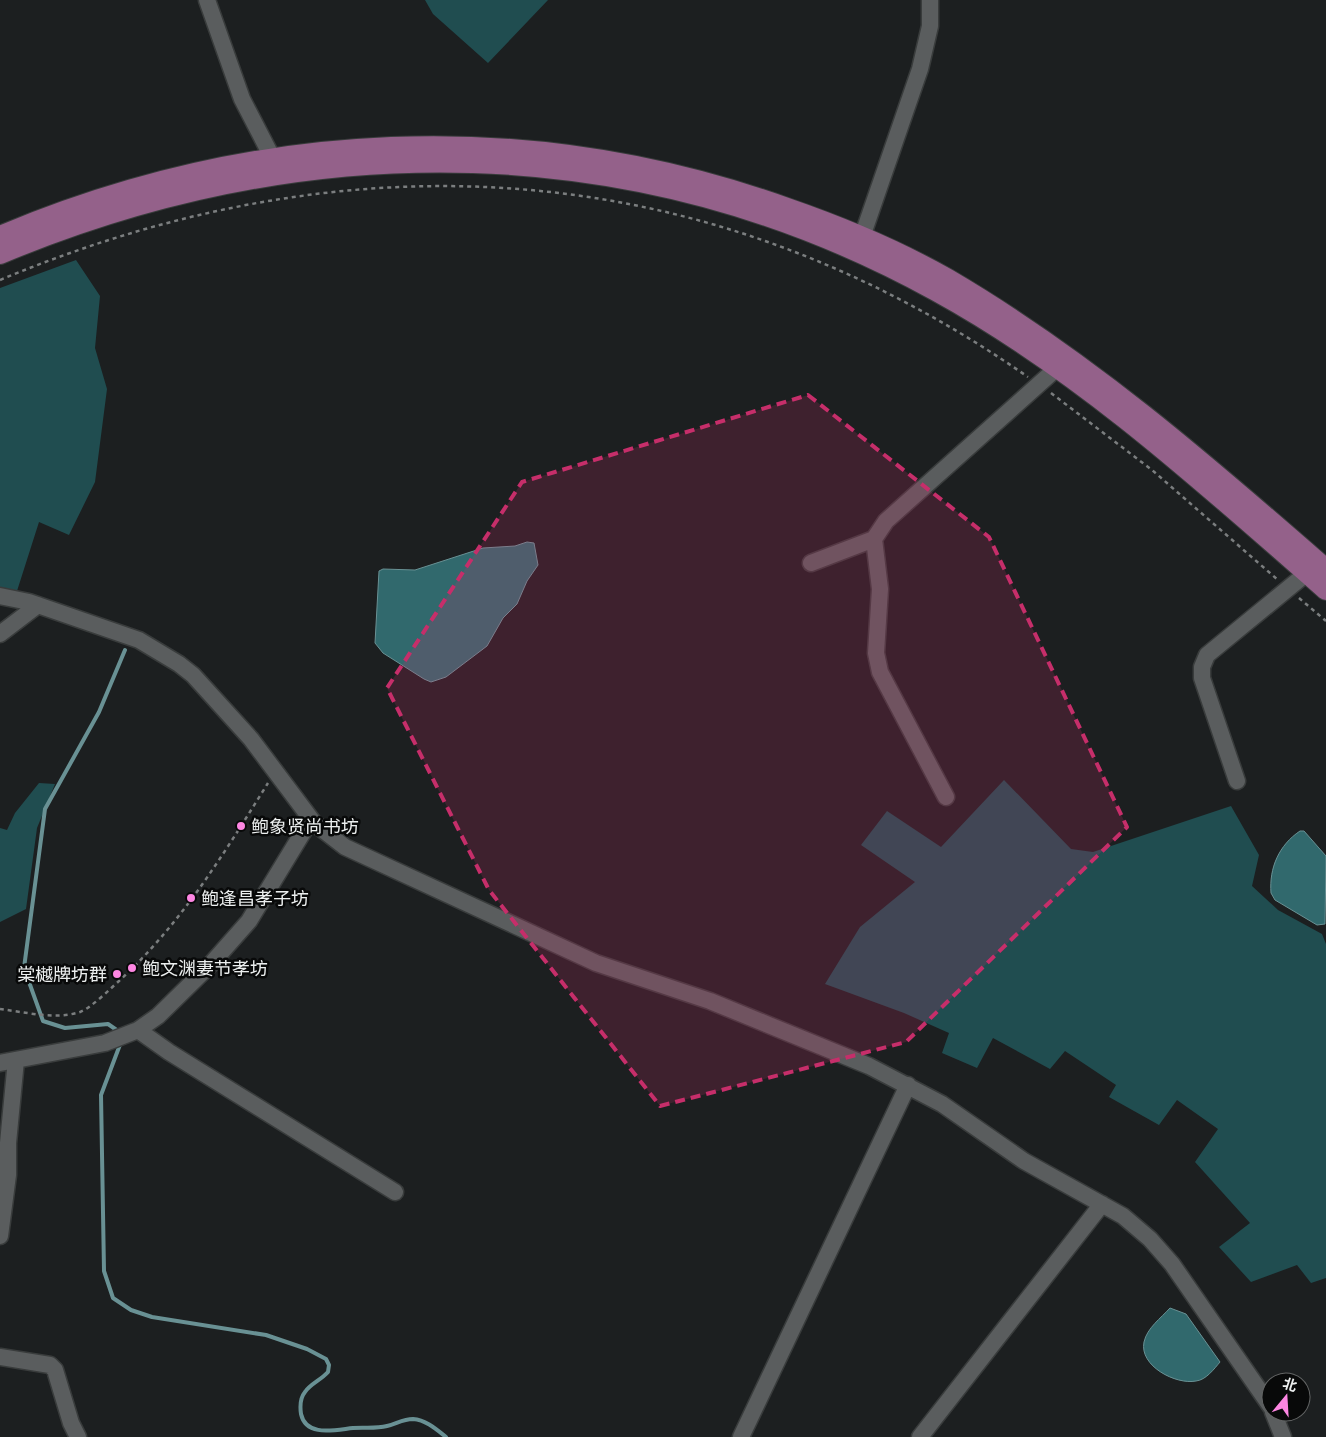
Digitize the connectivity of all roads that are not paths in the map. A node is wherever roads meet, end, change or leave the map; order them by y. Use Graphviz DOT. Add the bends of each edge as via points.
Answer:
graph roads {
  1 [pos="207,0"];
  2 [pos="930,0"];
  3 [pos="274,159"];
  4 [pos="0,236"];
  5 [pos="862,237"];
  6 [pos="0,254"];
  7 [pos="1057,368"];
  8 [pos="874,538"];
  9 [pos="811,563"];
  10 [pos="1316,571"];
  11 [pos="1326,590"];
  12 [pos="0,596"];
  13 [pos="38,605"];
  14 [pos="0,634"];
  15 [pos="1237,781"];
  16 [pos="946,797"];
  17 [pos="311,820"];
  18 [pos="138,1030"];
  19 [pos="8,1061"];
  20 [pos="908,1085"];
  21 [pos="395,1192"];
  22 [pos="1102,1204"];
  23 [pos="0,1236"];
  24 [pos="0,1357"];
  25 [pos="1261,1394"];
  26 [pos="1277,1422"];
  27 [pos="78,1437"];
  28 [pos="741,1437"];
  29 [pos="920,1437"];
  30 [pos="1283,1437"];
  1 -- 3 [label="street" via="242,99"];
  2 -- 5 [label="street" via="929,35 920,70"];
  3 -- 4 [label="main road" via="200,173 110,196"];
  3 -- 5 [label="main road" via="403,145 557,152 646,167 722,186"];
  5 -- 10 [label="main road" via="945,278 1088,371 1177,440"];
  6 -- 7 [label="main road" via="114,211 280,174 368,163 439,160 555,168 675,189 760,214 819,236 937,291"];
  7 -- 8 [label="street" via="886,521"];
  7 -- 10 [label="main road"];
  8 -- 9 [label="street"];
  8 -- 16 [label="street" via="880,588 876,653 880,672"];
  10 -- 11 [label="main road"];
  10 -- 15 [label="street" via="1288,588 1207,655 1203,663 1202,678"];
  12 -- 13 [label="street"];
  13 -- 14 [label="street"];
  13 -- 17 [label="street" via="139,640 172,658 193,675 251,739"];
  17 -- 18 [label="street" via="249,921 186,991"];
  17 -- 20 [label="street" via="345,847 596,963 710,1001"];
  18 -- 19 [label="street" via="105,1043"];
  18 -- 21 [label="street"];
  19 -- 23 [label="street" via="8,1175"];
  20 -- 22 [label="street" via="942,1104 1024,1161"];
  20 -- 28 [label="street"];
  22 -- 25 [label="street" via="1138,1228 1162,1251"];
  22 -- 29 [label="street"];
  24 -- 27 [label="street" via="50,1365 55,1370"];
  26 -- 30 [label="street"];
}
